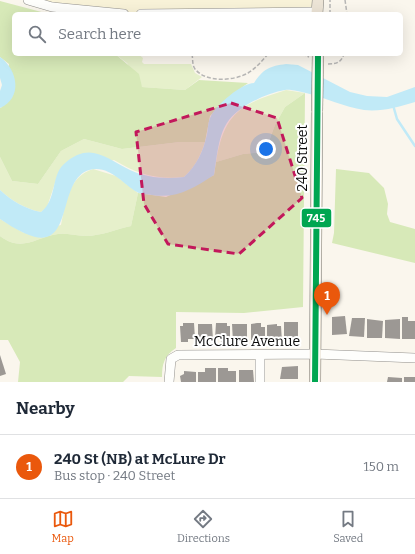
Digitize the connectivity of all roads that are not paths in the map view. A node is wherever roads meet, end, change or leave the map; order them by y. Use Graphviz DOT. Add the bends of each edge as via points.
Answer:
graph roads {
  1 [pos="28,0"];
  2 [pos="318,0"];
  3 [pos="103,12"];
  4 [pos="317,12"];
  5 [pos="318,56"];
  6 [pos="315,354"];
  7 [pos="260,355"];
  8 [pos="415,358"];
  9 [pos="169,382"];
  10 [pos="260,382"];
  11 [pos="315,382"];
  1 -- 3 [label="street" via="52,7"];
  2 -- 4 [label="main road"];
  5 -- 6 [label="main road, 240 Street, bridge"];
  6 -- 7 [label="street, McClure Avenue"];
  6 -- 8 [label="street, McClure Avenue"];
  6 -- 11 [label="main road, 240 Street"];
  7 -- 9 [label="street, McClure Avenue" via="178,354 172,359"];
  7 -- 10 [label="street"];
}
